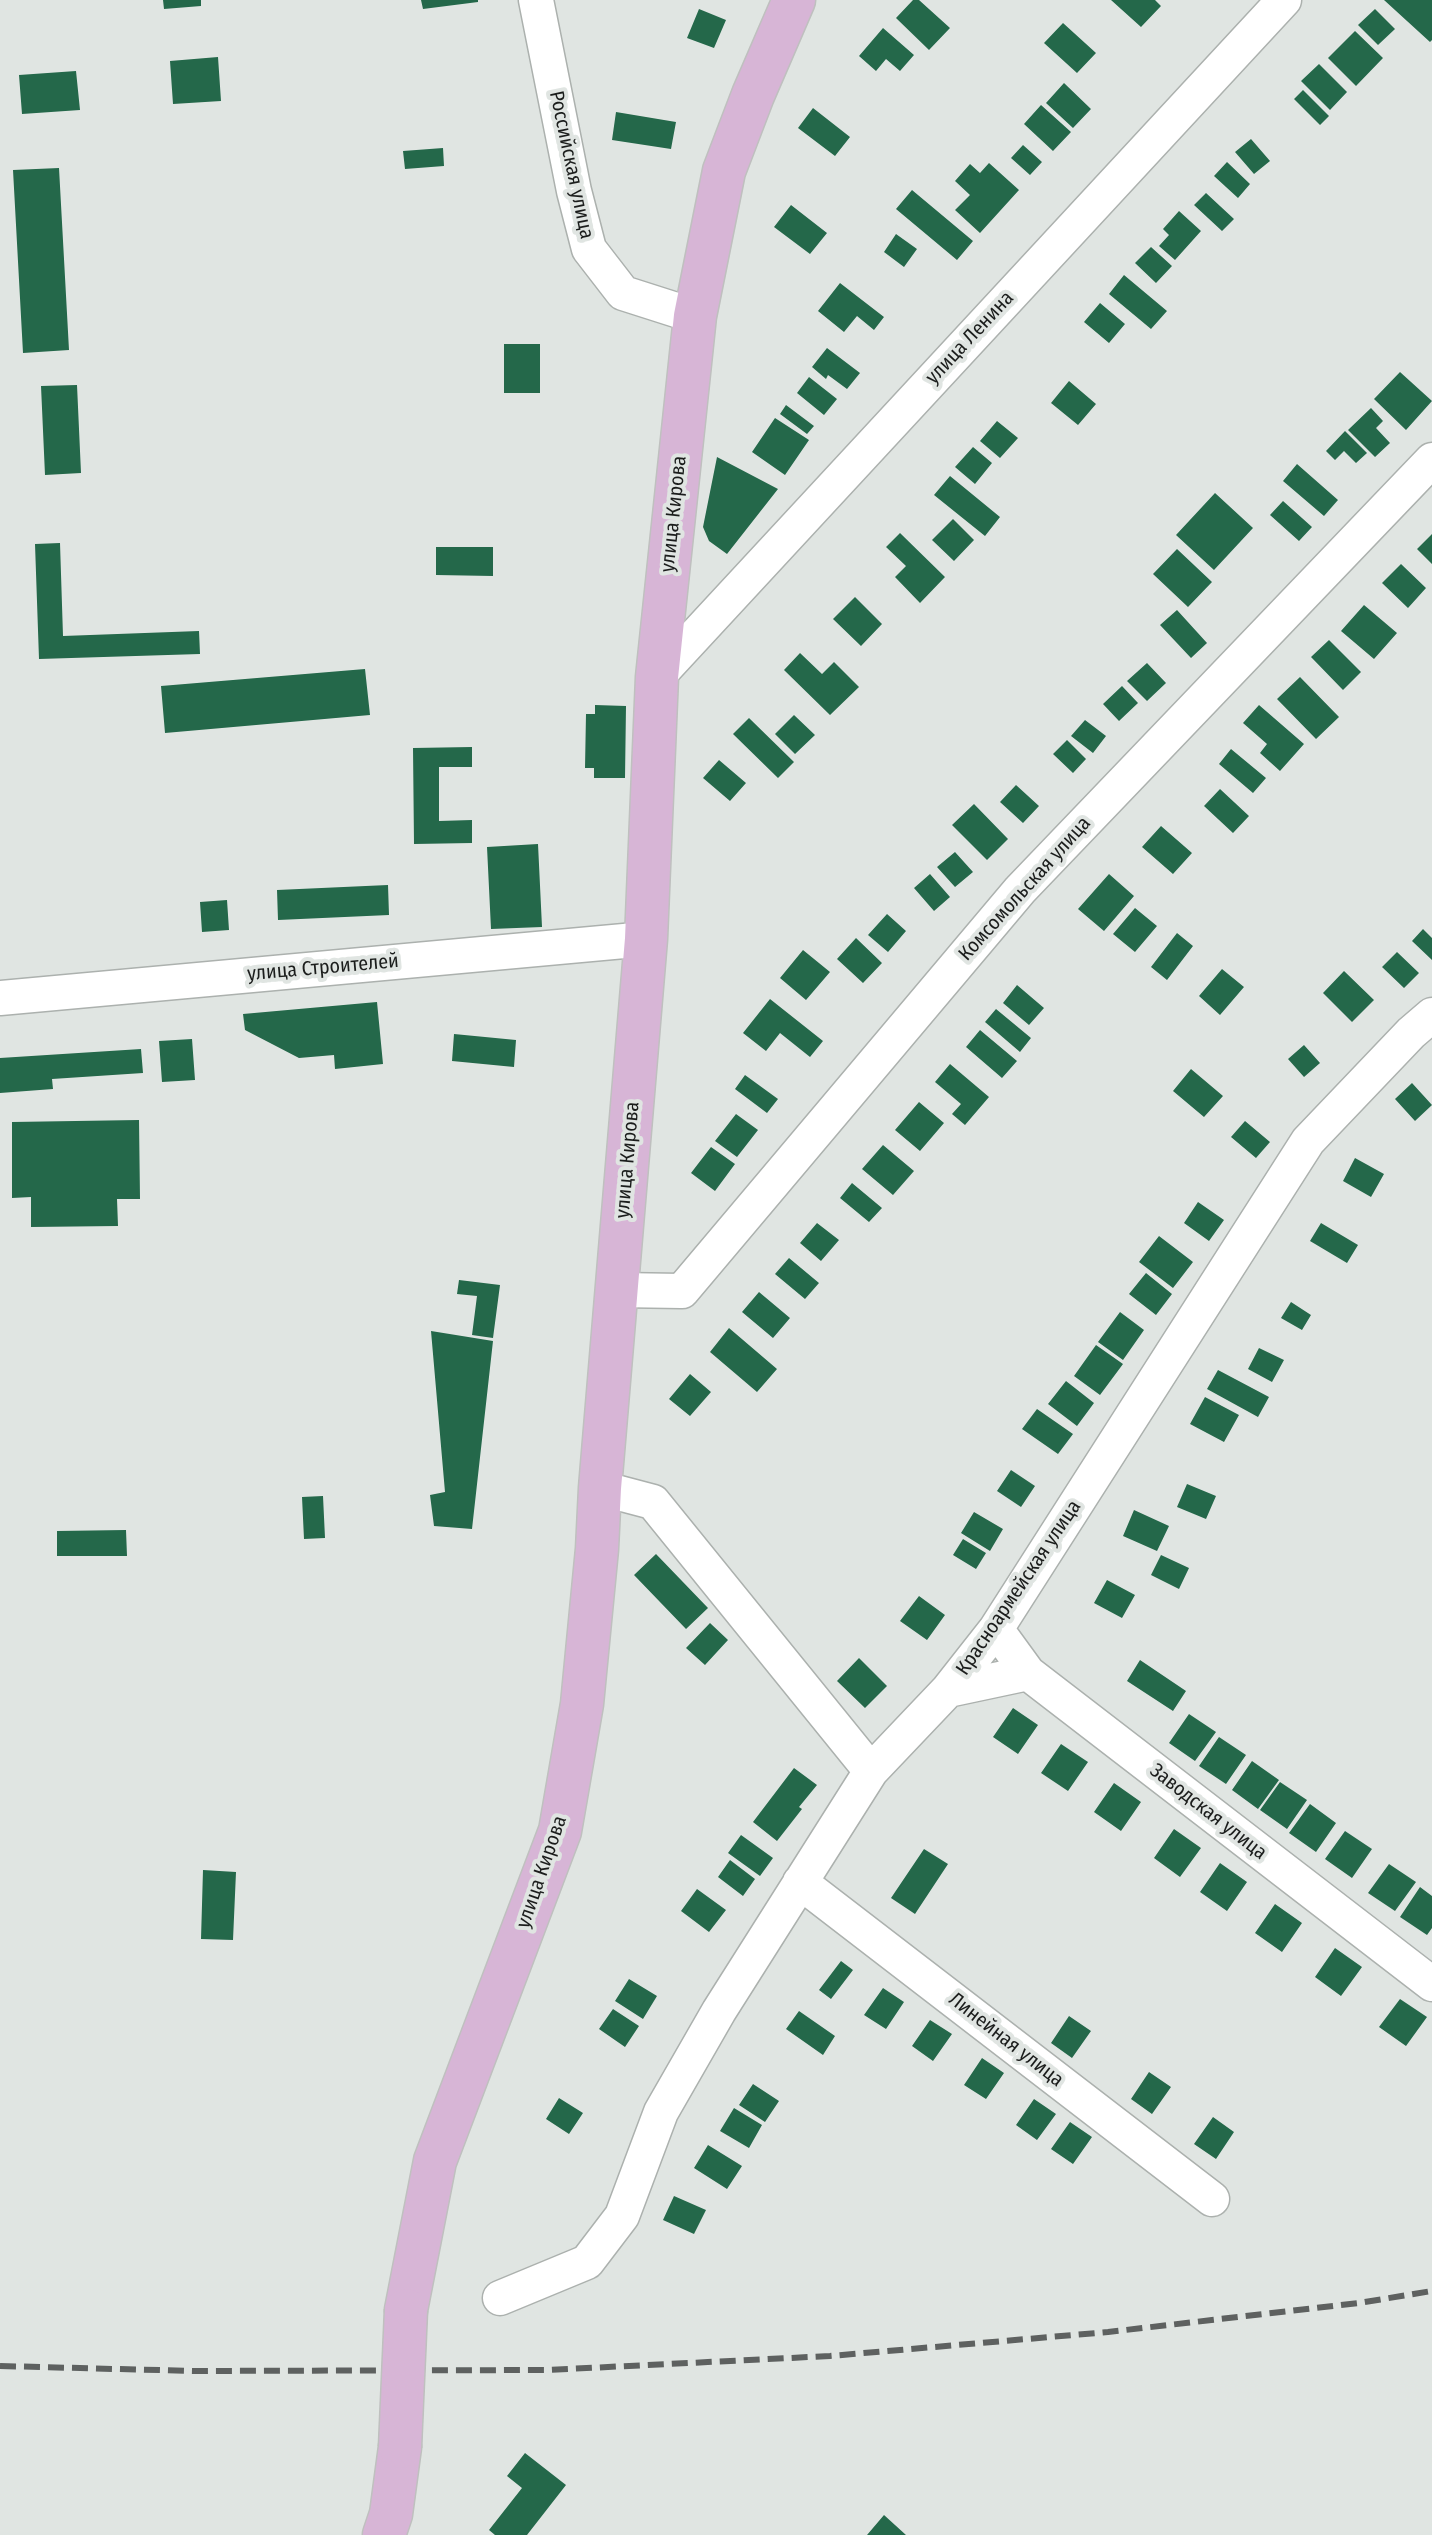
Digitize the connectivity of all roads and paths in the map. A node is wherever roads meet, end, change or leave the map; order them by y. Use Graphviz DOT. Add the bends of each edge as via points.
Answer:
graph roads {
  1 [pos="536,0"];
  2 [pos="794,0"];
  3 [pos="1284,0"];
  4 [pos="695,316"];
  5 [pos="1432,460"];
  6 [pos="657,677"];
  7 [pos="646,939"];
  8 [pos="0,998"];
  9 [pos="1432,1015"];
  10 [pos="618,1290"];
  11 [pos="600,1488"];
  12 [pos="996,1629"];
  13 [pos="1028,1673"];
  14 [pos="948,1690"];
  15 [pos="871,1771"];
  16 [pos="800,1882"];
  17 [pos="1432,1984"];
  18 [pos="1212,2199"];
  19 [pos="500,2298"];
  20 [pos="384,2535"];
  1 -- 4 [label="street, Российская улица" via="589,249 623,293"];
  2 -- 4 [label="main road, улица Кирова" via="724,171"];
  3 -- 6 [label="street, улица Ленина"];
  4 -- 6 [label="main road, улица Кирова"];
  5 -- 10 [label="street, Комсомольская улица" via="1020,890 682,1291"];
  6 -- 7 [label="main road, улица Кирова"];
  7 -- 8 [label="street, улица Строителей"];
  7 -- 10 [label="main road, улица Кирова"];
  9 -- 12 [label="street, Красноармейская улица" via="1308,1141"];
  10 -- 11 [label="main road, улица Кирова"];
  11 -- 15 [label="street" via="653,1502"];
  11 -- 20 [label="main road, улица Кирова, bridge" via="582,1704 560,1831 435,2161 406,2310 400,2447"];
  12 -- 13 [label="street, Заводская улица"];
  12 -- 14 [label="street, Красноармейская улица"];
  13 -- 14 [label="street"];
  13 -- 17 [label="street, Заводская улица"];
  14 -- 15 [label="street, Красноармейская улица"];
  15 -- 16 [label="street, Красноармейская улица"];
  16 -- 18 [label="street, Линейная улица"];
  16 -- 19 [label="street, Красноармейская улица" via="661,2112 622,2216 587,2262"];
}
